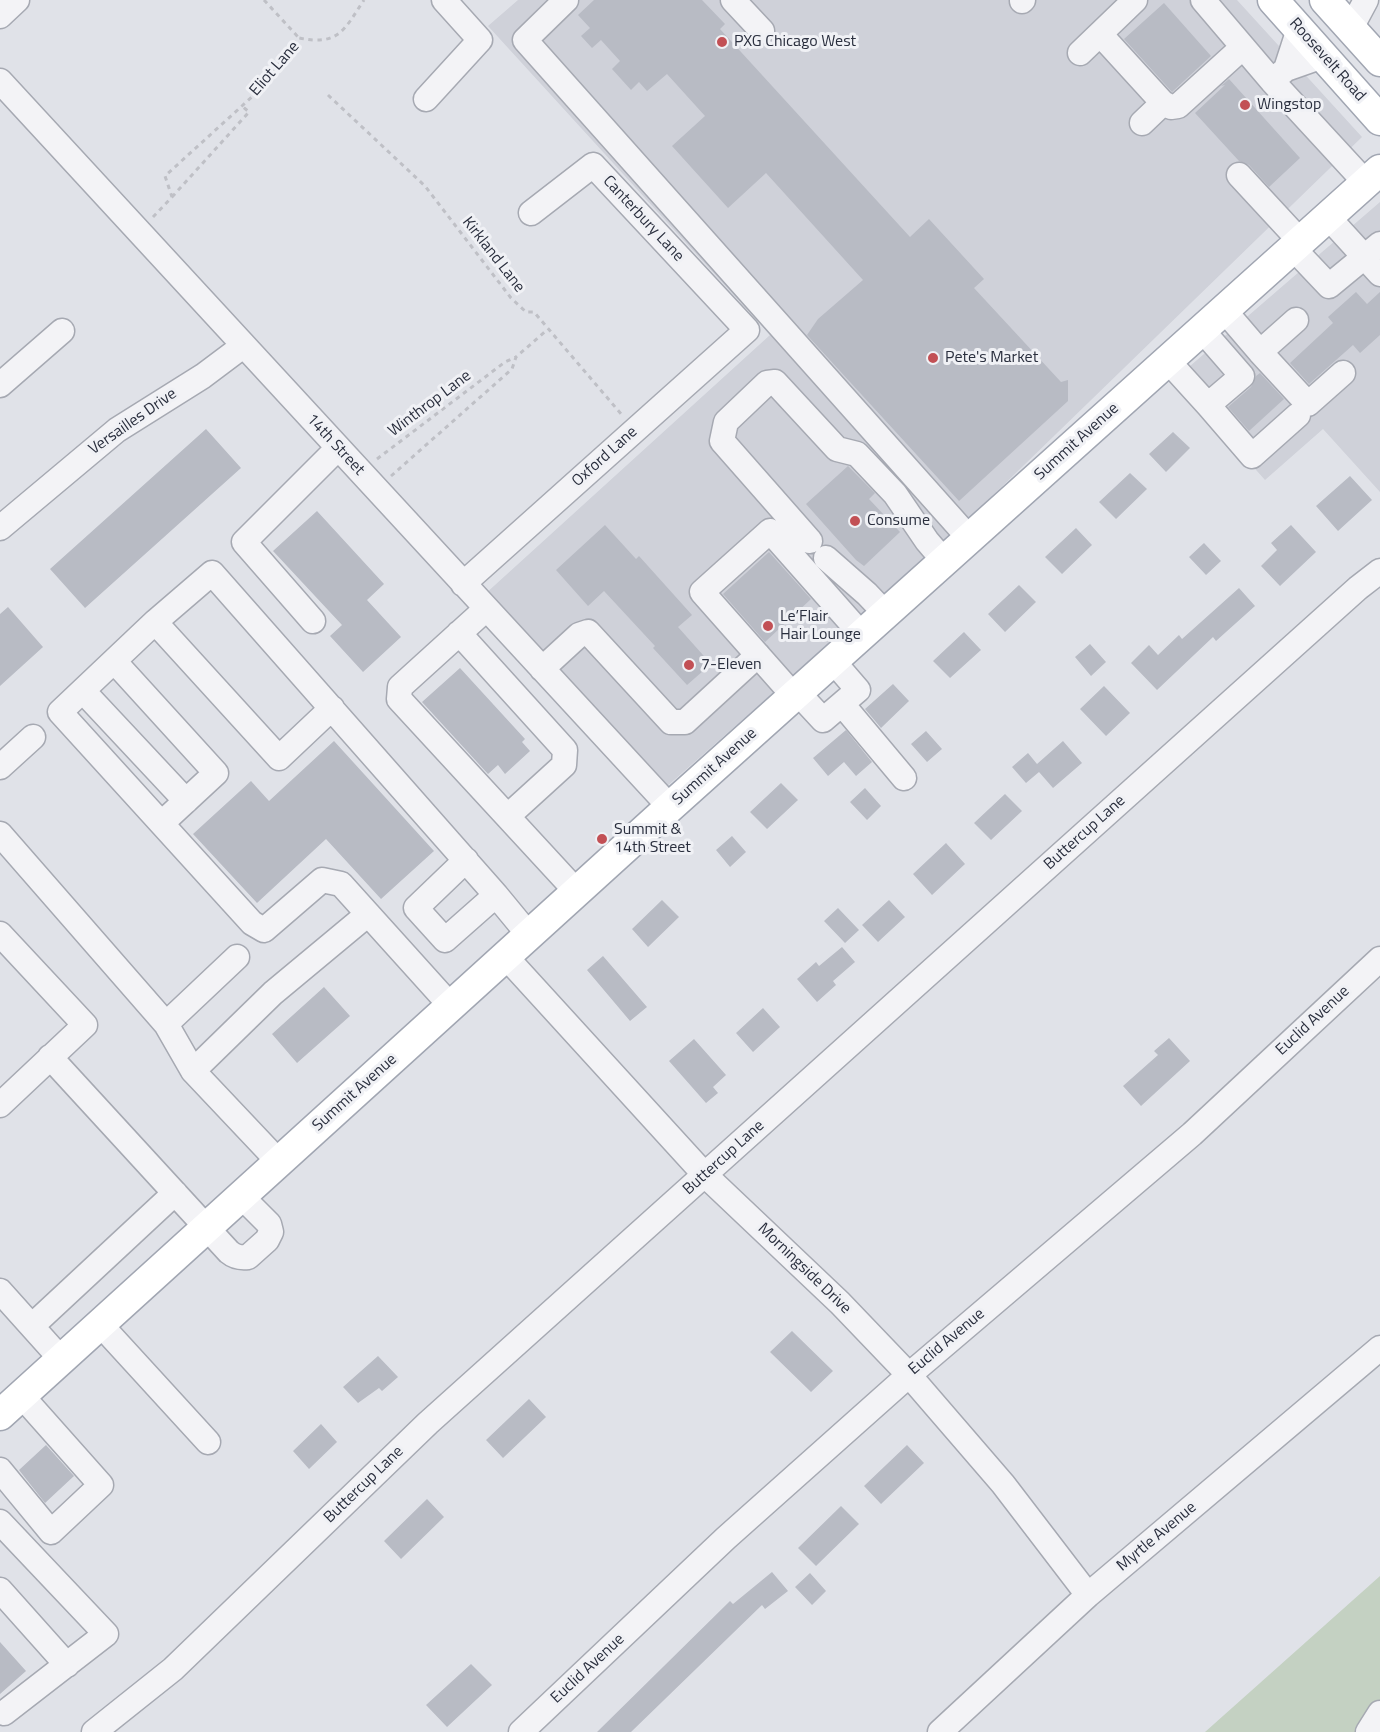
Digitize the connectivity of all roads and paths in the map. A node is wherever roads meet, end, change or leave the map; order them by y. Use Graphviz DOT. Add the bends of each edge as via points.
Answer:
graph roads {
  1 [pos="17,0"];
  2 [pos="264,0"];
  3 [pos="364,0"];
  4 [pos="444,0"];
  5 [pos="566,0"];
  6 [pos="732,0"];
  7 [pos="1135,0"];
  8 [pos="1203,0"];
  9 [pos="1273,0"];
  10 [pos="1325,0"];
  11 [pos="1366,0"];
  12 [pos="0,16"];
  13 [pos="1351,28"];
  14 [pos="1299,29"];
  15 [pos="762,31"];
  16 [pos="1100,34"];
  17 [pos="298,38"];
  18 [pos="1243,47"];
  19 [pos="1080,53"];
  20 [pos="1323,56"];
  21 [pos="1380,61"];
  22 [pos="1279,75"];
  23 [pos="0,81"];
  24 [pos="327,95"];
  25 [pos="426,99"];
  26 [pos="1163,103"];
  27 [pos="242,106"];
  28 [pos="1380,120"];
  29 [pos="1142,123"];
  30 [pos="1239,175"];
  31 [pos="1373,177"];
  32 [pos="172,197"];
  33 [pos="531,213"];
  34 [pos="1328,217"];
  35 [pos="139,232"];
  36 [pos="1297,245"];
  37 [pos="1375,258"];
  38 [pos="1224,310"];
  39 [pos="1296,320"];
  40 [pos="548,330"];
  41 [pos="747,330"];
  42 [pos="1202,330"];
  43 [pos="62,331"];
  44 [pos="243,346"];
  45 [pos="1260,352"];
  46 [pos="516,357"];
  47 [pos="1168,361"];
  48 [pos="1343,373"];
  49 [pos="0,385"];
  50 [pos="1208,405"];
  51 [pos="1298,416"];
  52 [pos="635,430"];
  53 [pos="338,448"];
  54 [pos="368,481"];
  55 [pos="0,528"];
  56 [pos="970,539"];
  57 [pos="945,562"];
  58 [pos="1380,571"];
  59 [pos="463,584"];
  60 [pos="486,609"];
  61 [pos="886,614"];
  62 [pos="313,621"];
  63 [pos="156,622"];
  64 [pos="459,633"];
  65 [pos="862,635"];
  66 [pos="758,655"];
  67 [pos="114,661"];
  68 [pos="833,661"];
  69 [pos="542,669"];
  70 [pos="83,691"];
  71 [pos="796,694"];
  72 [pos="842,704"];
  73 [pos="332,708"];
  74 [pos="33,737"];
  75 [pos="0,767"];
  76 [pos="904,778"];
  77 [pos="186,801"];
  78 [pos="670,807"];
  79 [pos="507,816"];
  80 [pos="162,823"];
  81 [pos="0,834"];
  82 [pos="466,860"];
  83 [pos="577,892"];
  84 [pos="496,895"];
  85 [pos="368,914"];
  86 [pos="0,934"];
  87 [pos="529,935"];
  88 [pos="237,957"];
  89 [pos="506,957"];
  90 [pos="1380,959"];
  91 [pos="452,1006"];
  92 [pos="166,1024"];
  93 [pos="50,1058"];
  94 [pos="193,1071"];
  95 [pos="0,1105"];
  96 [pos="279,1162"];
  97 [pos="705,1175"];
  98 [pos="175,1193"];
  99 [pos="241,1196"];
  100 [pos="207,1228"];
  101 [pos="0,1290"];
  102 [pos="99,1324"];
  103 [pos="32,1326"];
  104 [pos="1380,1348"];
  105 [pos="61,1359"];
  106 [pos="909,1374"];
  107 [pos="11,1405"];
  108 [pos="208,1442"];
  109 [pos="0,1470"];
  110 [pos="0,1522"];
  111 [pos="0,1590"];
  112 [pos="1088,1595"];
  113 [pos="67,1665"];
  114 [pos="4,1713"];
  115 [pos="1380,1713"];
  116 [pos="94,1732"];
  117 [pos="521,1732"];
  118 [pos="939,1732"];
  119 [pos="1368,1732"];
  1 -- 12 [label="street"];
  2 -- 17 [label="path"];
  3 -- 17 [label="path, Eliot Lane" via="341,33 319,42"];
  4 -- 25 [label="street" via="480,40"];
  5 -- 56 [label="street" via="525,40"];
  6 -- 15 [label="street"];
  7 -- 16 [label="street"];
  8 -- 18 [label="street"];
  9 -- 14 [label="main road, Roosevelt Road"];
  10 -- 13 [label="main road"];
  11 -- 13 [label="street"];
  13 -- 21 [label="main road"];
  14 -- 20 [label="main road, Roosevelt Road"];
  14 -- 22 [label="street"];
  16 -- 19 [label="street"];
  16 -- 26 [label="street"];
  17 -- 27 [label="path, Eliot Lane"];
  18 -- 22 [label="street"];
  18 -- 26 [label="street" via="1178,106"];
  20 -- 22 [label="street"];
  20 -- 28 [label="main road, Roosevelt Road"];
  22 -- 31 [label="street"];
  23 -- 35 [label="street, 14th Street"];
  24 -- 40 [label="path, Kirkland Lane" via="425,186 515,303 526,312 534,312"];
  26 -- 29 [label="street"];
  27 -- 32 [label="path, Eliot Lane" via="249,112"];
  27 -- 32 [label="path, Eliot Lane" via="165,176"];
  30 -- 36 [label="street"];
  31 -- 34 [label="main road, Summit Avenue"];
  32 -- 35 [label="path, Eliot Lane"];
  33 -- 41 [label="street, Canterbury Lane" via="593,165"];
  34 -- 36 [label="main road, Summit Avenue"];
  34 -- 37 [label="street"];
  35 -- 44 [label="street, 14th Street"];
  36 -- 37 [label="street" via="1329,286"];
  36 -- 38 [label="main road, Summit Avenue"];
  38 -- 42 [label="main road, Summit Avenue"];
  38 -- 45 [label="street"];
  39 -- 45 [label="street"];
  40 -- 46 [label="path, Winthrop Lane"];
  40 -- 52 [label="path, Kirkland Lane"];
  41 -- 52 [label="street, Oxford Lane"];
  42 -- 47 [label="main road, Summit Avenue"];
  42 -- 50 [label="street" via="1242,376"];
  43 -- 49 [label="street"];
  44 -- 53 [label="street, 14th Street"];
  44 -- 55 [label="street, Versailles Drive" via="117,430"];
  45 -- 48 [label="street" via="1308,404"];
  46 -- 54 [label="path, Winthrop Lane" via="505,362"];
  46 -- 54 [label="path, Winthrop Lane" via="512,369"];
  47 -- 50 [label="street"];
  47 -- 56 [label="main road, Summit Avenue"];
  50 -- 51 [label="street" via="1252,456"];
  52 -- 59 [label="street, Oxford Lane"];
  53 -- 54 [label="street, 14th Street"];
  53 -- 62 [label="street" via="244,542"];
  54 -- 59 [label="street, 14th Street"];
  56 -- 57 [label="main road, Summit Avenue"];
  57 -- 61 [label="main road, Summit Avenue"];
  57 -- 61 [label="street" via="895,494 857,454 837,449 775,382 767,383 726,422 722,441 818,549"];
  58 -- 97 [label="street, Buttercup Lane"];
  59 -- 60 [label="street, 14th Street"];
  60 -- 64 [label="street"];
  60 -- 69 [label="street, 14th Street"];
  61 -- 65 [label="main road, Summit Avenue"];
  63 -- 67 [label="street"];
  63 -- 73 [label="street" via="212,573"];
  63 -- 73 [label="street" via="279,758"];
  64 -- 79 [label="street" via="565,750 564,765"];
  64 -- 79 [label="street" via="400,687 399,699"];
  65 -- 66 [label="street" via="770,531 702,592"];
  65 -- 68 [label="main road, Summit Avenue"];
  66 -- 69 [label="street" via="685,722 671,722 588,632 579,635"];
  66 -- 71 [label="street"];
  67 -- 70 [label="street"];
  67 -- 77 [label="street" via="216,774"];
  68 -- 71 [label="main road, Summit Avenue"];
  68 -- 72 [label="street" via="858,690"];
  69 -- 78 [label="street, 14th Street"];
  70 -- 77 [label="street"];
  70 -- 80 [label="street" via="60,712"];
  71 -- 72 [label="street" via="823,720"];
  71 -- 78 [label="main road, Summit Avenue"];
  72 -- 76 [label="street"];
  73 -- 82 [label="street"];
  74 -- 75 [label="street"];
  77 -- 80 [label="street"];
  78 -- 83 [label="main road, Summit Avenue"];
  79 -- 83 [label="street"];
  80 -- 85 [label="street" via="252,923 264,930 322,880 341,884"];
  81 -- 92 [label="street"];
  82 -- 84 [label="street"];
  82 -- 84 [label="street" via="416,908 445,940"];
  83 -- 87 [label="main road, Summit Avenue"];
  84 -- 87 [label="street"];
  85 -- 91 [label="street"];
  85 -- 94 [label="street" via="273,993"];
  86 -- 93 [label="street" via="85,1025"];
  87 -- 89 [label="main road, Summit Avenue"];
  88 -- 92 [label="street"];
  89 -- 91 [label="main road, Summit Avenue"];
  89 -- 97 [label="street, Morningside Drive"];
  90 -- 106 [label="street, Euclid Avenue" via="1192,1134"];
  91 -- 96 [label="main road, Summit Avenue"];
  92 -- 94 [label="street"];
  93 -- 95 [label="street"];
  93 -- 98 [label="street"];
  94 -- 96 [label="street"];
  96 -- 99 [label="main road, Summit Avenue"];
  97 -- 106 [label="street, Morningside Drive"];
  97 -- 116 [label="street, Buttercup Lane" via="428,1423 173,1669"];
  98 -- 100 [label="street"];
  98 -- 103 [label="street"];
  99 -- 100 [label="main road, Summit Avenue"];
  99 -- 100 [label="street" via="271,1228 267,1240 248,1257 234,1257"];
  100 -- 102 [label="main road, Summit Avenue"];
  101 -- 103 [label="street"];
  102 -- 105 [label="main road, Summit Avenue"];
  102 -- 108 [label="street"];
  103 -- 105 [label="street"];
  104 -- 112 [label="street, Myrtle Avenue"];
  105 -- 107 [label="main road, Summit Avenue"];
  106 -- 112 [label="street, Morningside Drive" via="1003,1484"];
  106 -- 117 [label="street, Euclid Avenue" via="726,1538"];
  107 -- 109 [label="street" via="101,1485 51,1532"];
  110 -- 113 [label="street" via="106,1634"];
  111 -- 113 [label="street"];
  112 -- 118 [label="street, Myrtle Avenue"];
  113 -- 114 [label="street"];
  115 -- 119 [label="street"];
}
